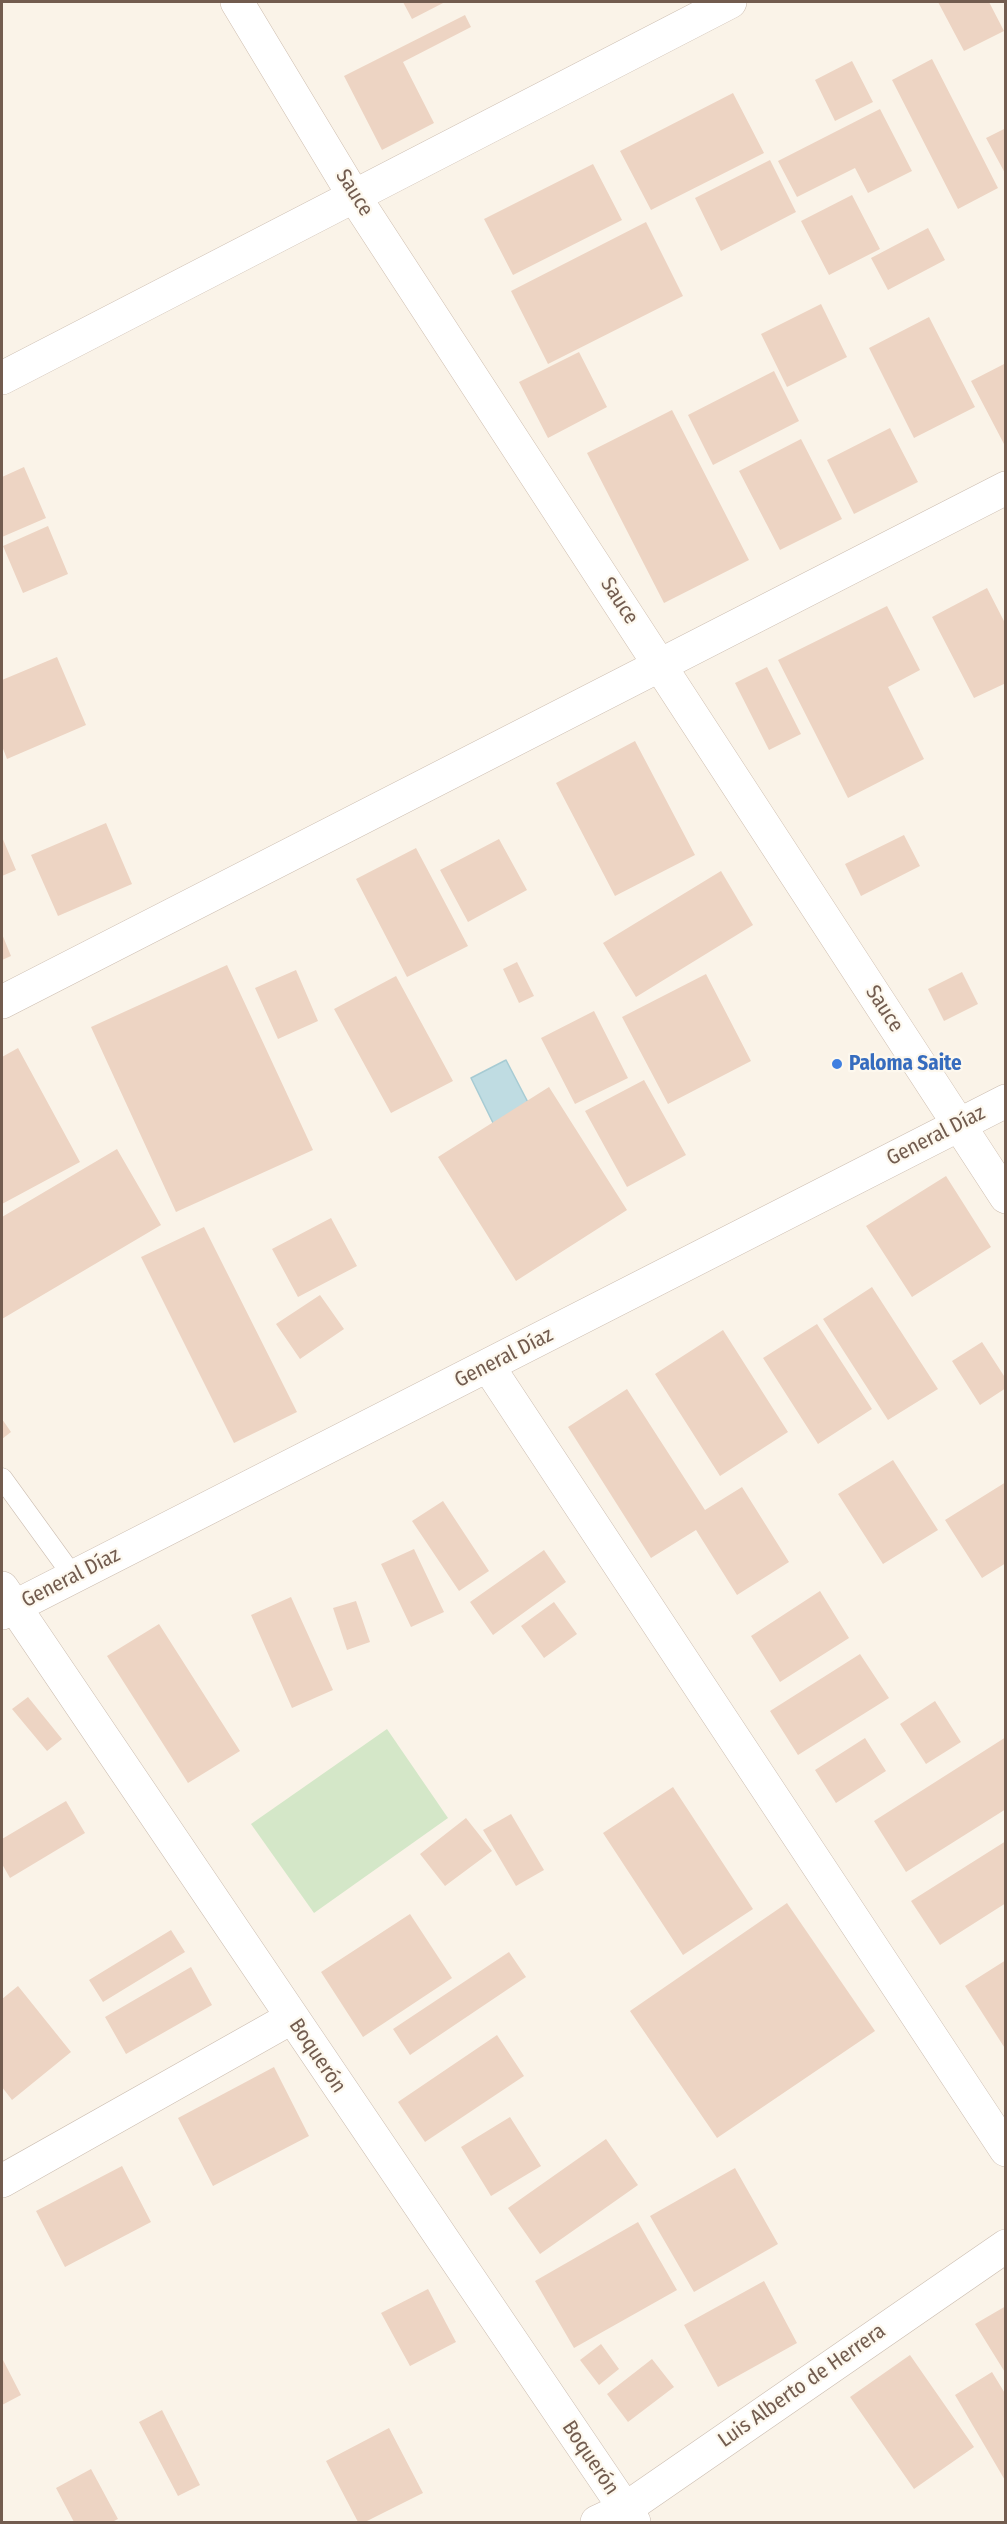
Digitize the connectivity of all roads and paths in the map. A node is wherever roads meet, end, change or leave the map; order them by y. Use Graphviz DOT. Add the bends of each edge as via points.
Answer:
graph roads {
  1 [pos="237,2"];
  2 [pos="730,2"];
  3 [pos="354,196"];
  4 [pos="2,378"];
  5 [pos="1005,488"];
  6 [pos="661,665"];
  7 [pos="2,1002"];
  8 [pos="1005,1101"];
  9 [pos="958,1124"];
  10 [pos="1005,1197"];
  11 [pos="488,1366"];
  12 [pos="4,1487"];
  13 [pos="73,1576"];
  14 [pos="6,1603"];
  15 [pos="291,2018"];
  16 [pos="1005,2150"];
  17 [pos="2,2181"];
  18 [pos="1005,2246"];
  19 [pos="618,2518"];
  1 -- 3 [label="street, Sauce"];
  2 -- 3 [label="street"];
  3 -- 4 [label="street"];
  3 -- 6 [label="street, Sauce"];
  5 -- 6 [label="street"];
  6 -- 7 [label="street"];
  6 -- 9 [label="street, Sauce"];
  8 -- 9 [label="street, General Díaz"];
  9 -- 10 [label="street, Sauce"];
  9 -- 11 [label="street, General Díaz"];
  11 -- 13 [label="street, General Díaz"];
  11 -- 16 [label="street"];
  12 -- 13 [label="lane"];
  13 -- 14 [label="street, General Díaz"];
  14 -- 15 [label="street, Boquerón"];
  15 -- 17 [label="street"];
  15 -- 19 [label="street, Boquerón"];
  18 -- 19 [label="street, Luis Alberto de Herrera"];
}
